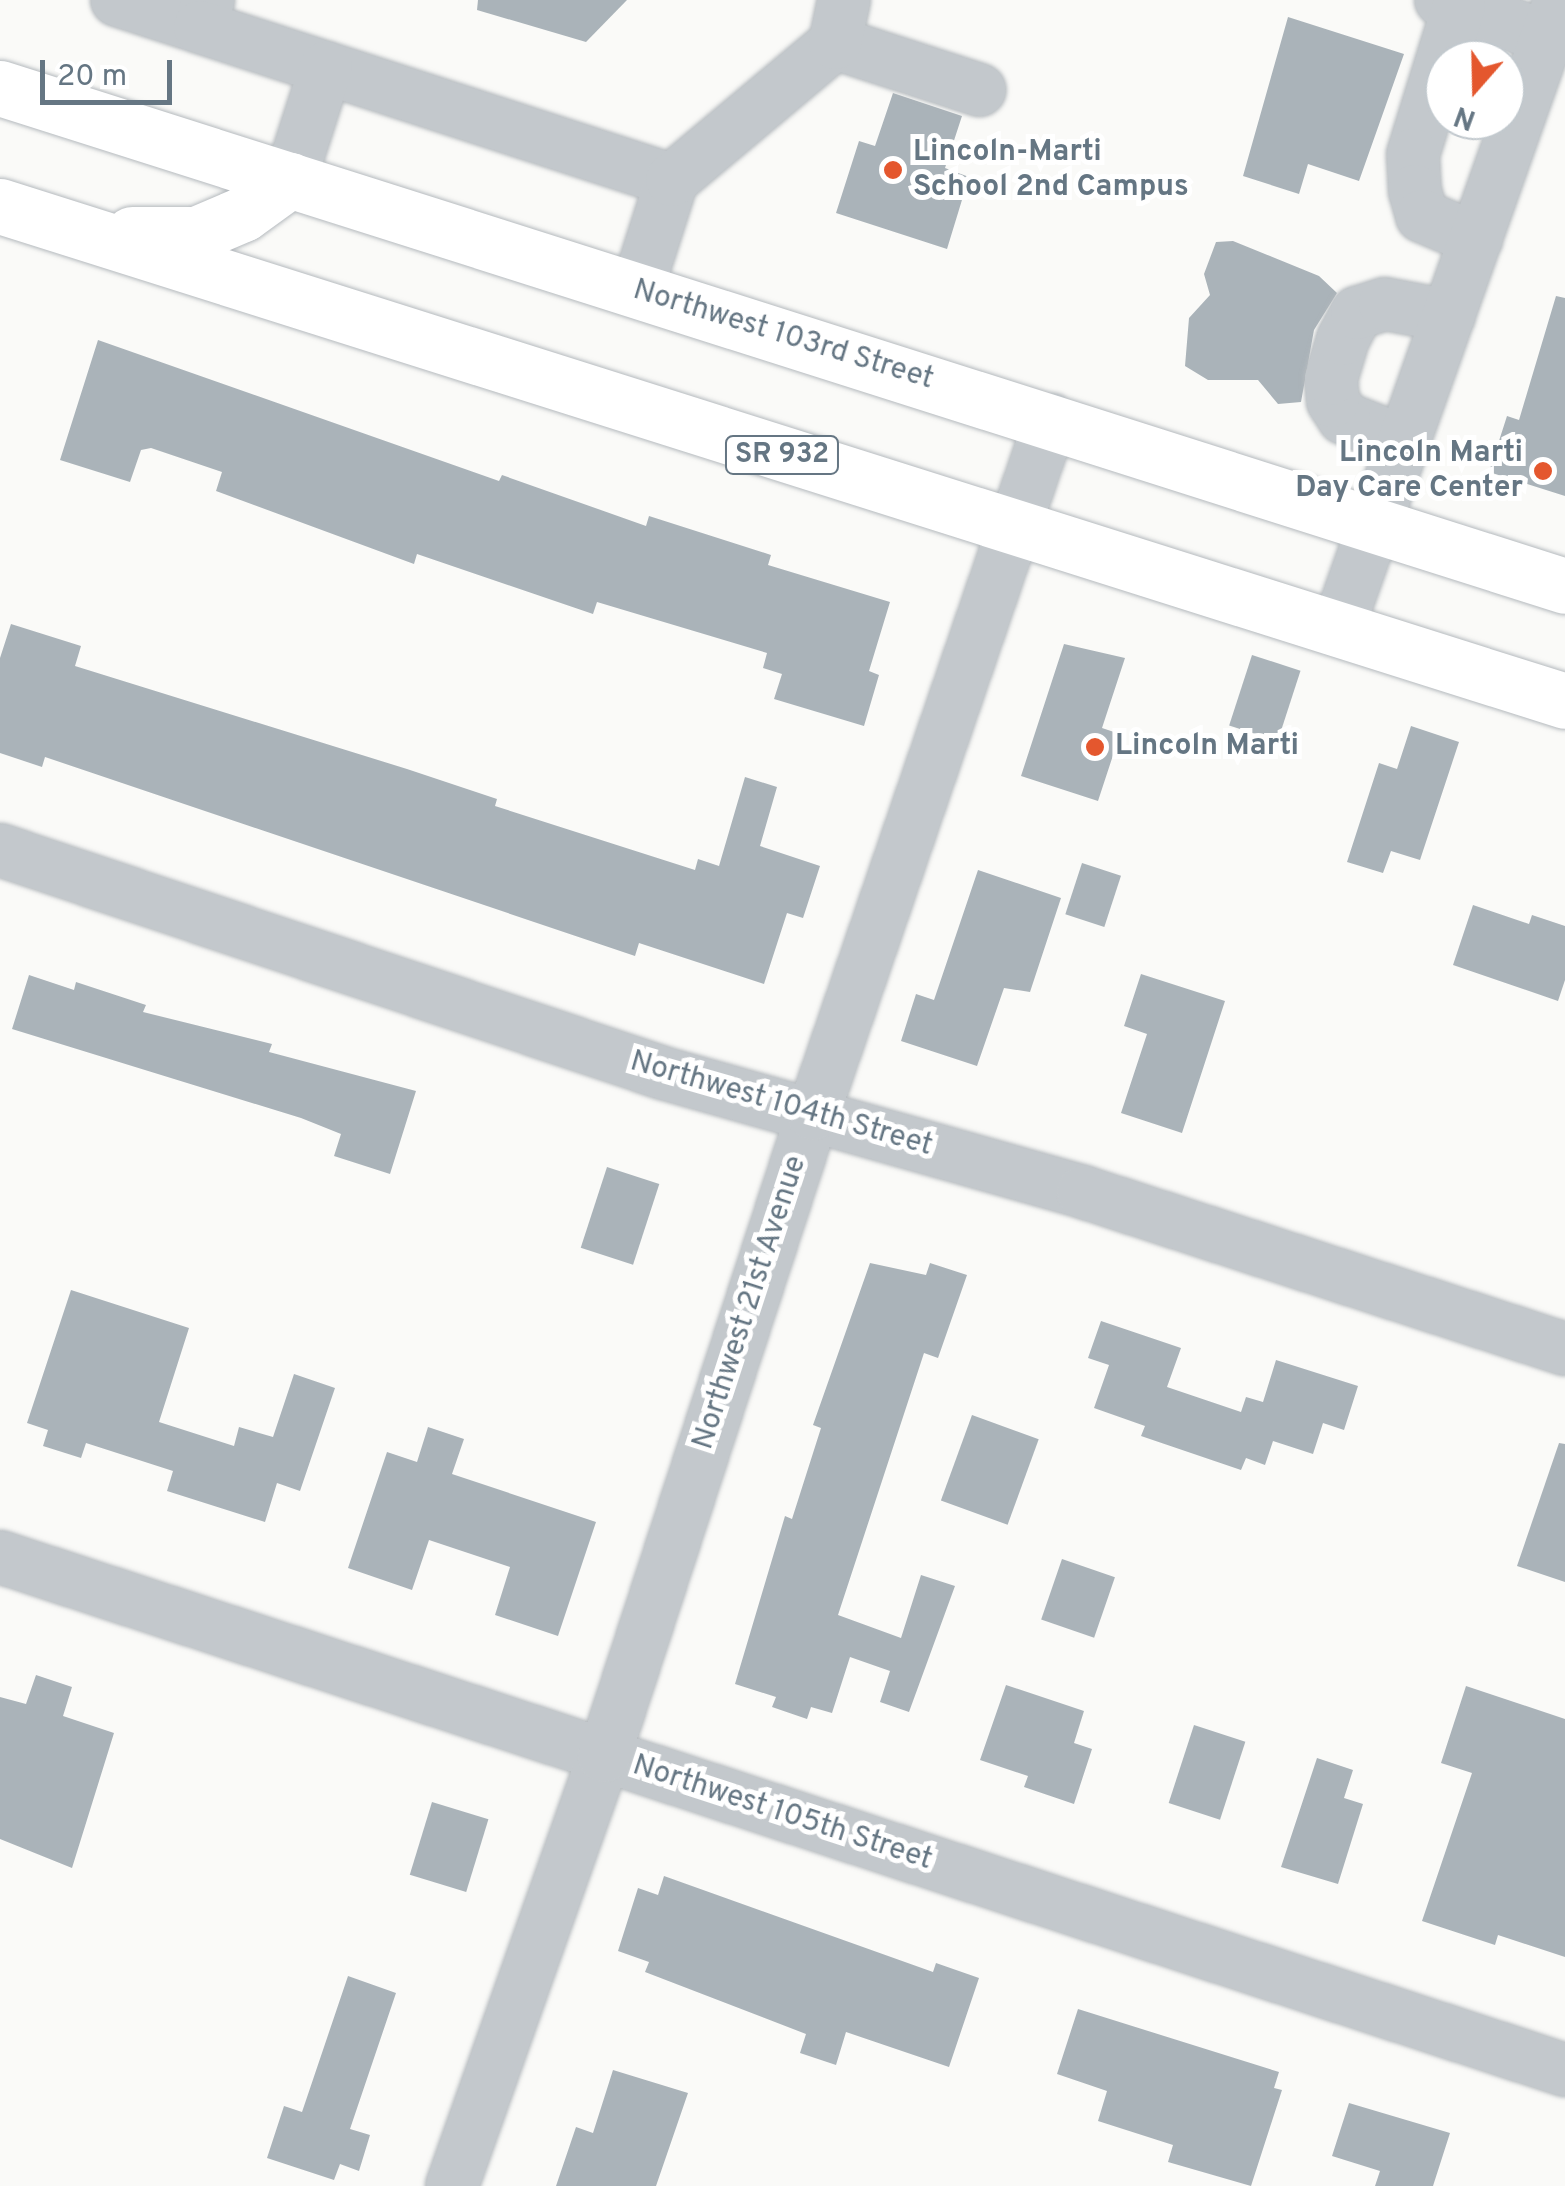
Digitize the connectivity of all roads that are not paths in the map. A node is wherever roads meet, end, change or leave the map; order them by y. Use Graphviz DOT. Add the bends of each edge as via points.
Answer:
graph roads {
  1 [pos="117,0"];
  2 [pos="1450,3"];
  3 [pos="204,14"];
  4 [pos="1553,18"];
  5 [pos="839,22"];
  6 [pos="326,68"];
  7 [pos="0,88"];
  8 [pos="980,90"];
  9 [pos="290,180"];
  10 [pos="672,180"];
  11 [pos="0,206"];
  12 [pos="84,234"];
  13 [pos="1476,239"];
  14 [pos="637,290"];
  15 [pos="1449,316"];
  16 [pos="1051,420"];
  17 [pos="1404,442"];
  18 [pos="1375,525"];
  19 [pos="1015,529"];
  20 [pos="1565,586"];
  21 [pos="1338,628"];
  22 [pos="1565,701"];
  23 [pos="0,850"];
  24 [pos="813,1114"];
  25 [pos="1565,1349"];
  26 [pos="0,1557"];
  27 [pos="604,1756"];
  28 [pos="1565,2070"];
  29 [pos="452,2186"];
  1 -- 3 [label="street"];
  2 -- 4 [label="street"];
  2 -- 13 [label="street" via="1413,156 1415,191 1422,216"];
  3 -- 6 [label="street"];
  4 -- 13 [label="street"];
  5 -- 8 [label="street"];
  5 -- 10 [label="street"];
  6 -- 9 [label="street"];
  6 -- 10 [label="street"];
  7 -- 9 [label="main road, Northwest 103rd Street"];
  9 -- 12 [label="main road" via="243,214 196,234"];
  9 -- 14 [label="main road, Northwest 103rd Street"];
  10 -- 14 [label="street"];
  11 -- 12 [label="main road, SR 932"];
  12 -- 19 [label="main road, SR 932"];
  13 -- 15 [label="street"];
  14 -- 16 [label="main road, Northwest 103rd Street"];
  15 -- 17 [label="street"];
  15 -- 17 [label="street" via="1385,304 1357,313 1342,339 1331,379 1333,400 1344,418"];
  16 -- 18 [label="main road, Northwest 103rd Street"];
  16 -- 19 [label="street, Northwest 21st Avenue"];
  17 -- 18 [label="street"];
  18 -- 20 [label="main road, Northwest 103rd Street"];
  18 -- 21 [label="street"];
  19 -- 21 [label="main road, SR 932"];
  19 -- 24 [label="street, Northwest 21st Avenue"];
  21 -- 22 [label="main road, SR 932"];
  23 -- 24 [label="street, Northwest 104th Street" via="663,1073"];
  24 -- 25 [label="street, Northwest 104th Street" via="1083,1192"];
  24 -- 27 [label="street, Northwest 21st Avenue"];
  26 -- 27 [label="street, Northwest 105th Street"];
  27 -- 28 [label="street, Northwest 105th Street"];
  27 -- 29 [label="street, Northwest 21st Avenue"];
}
